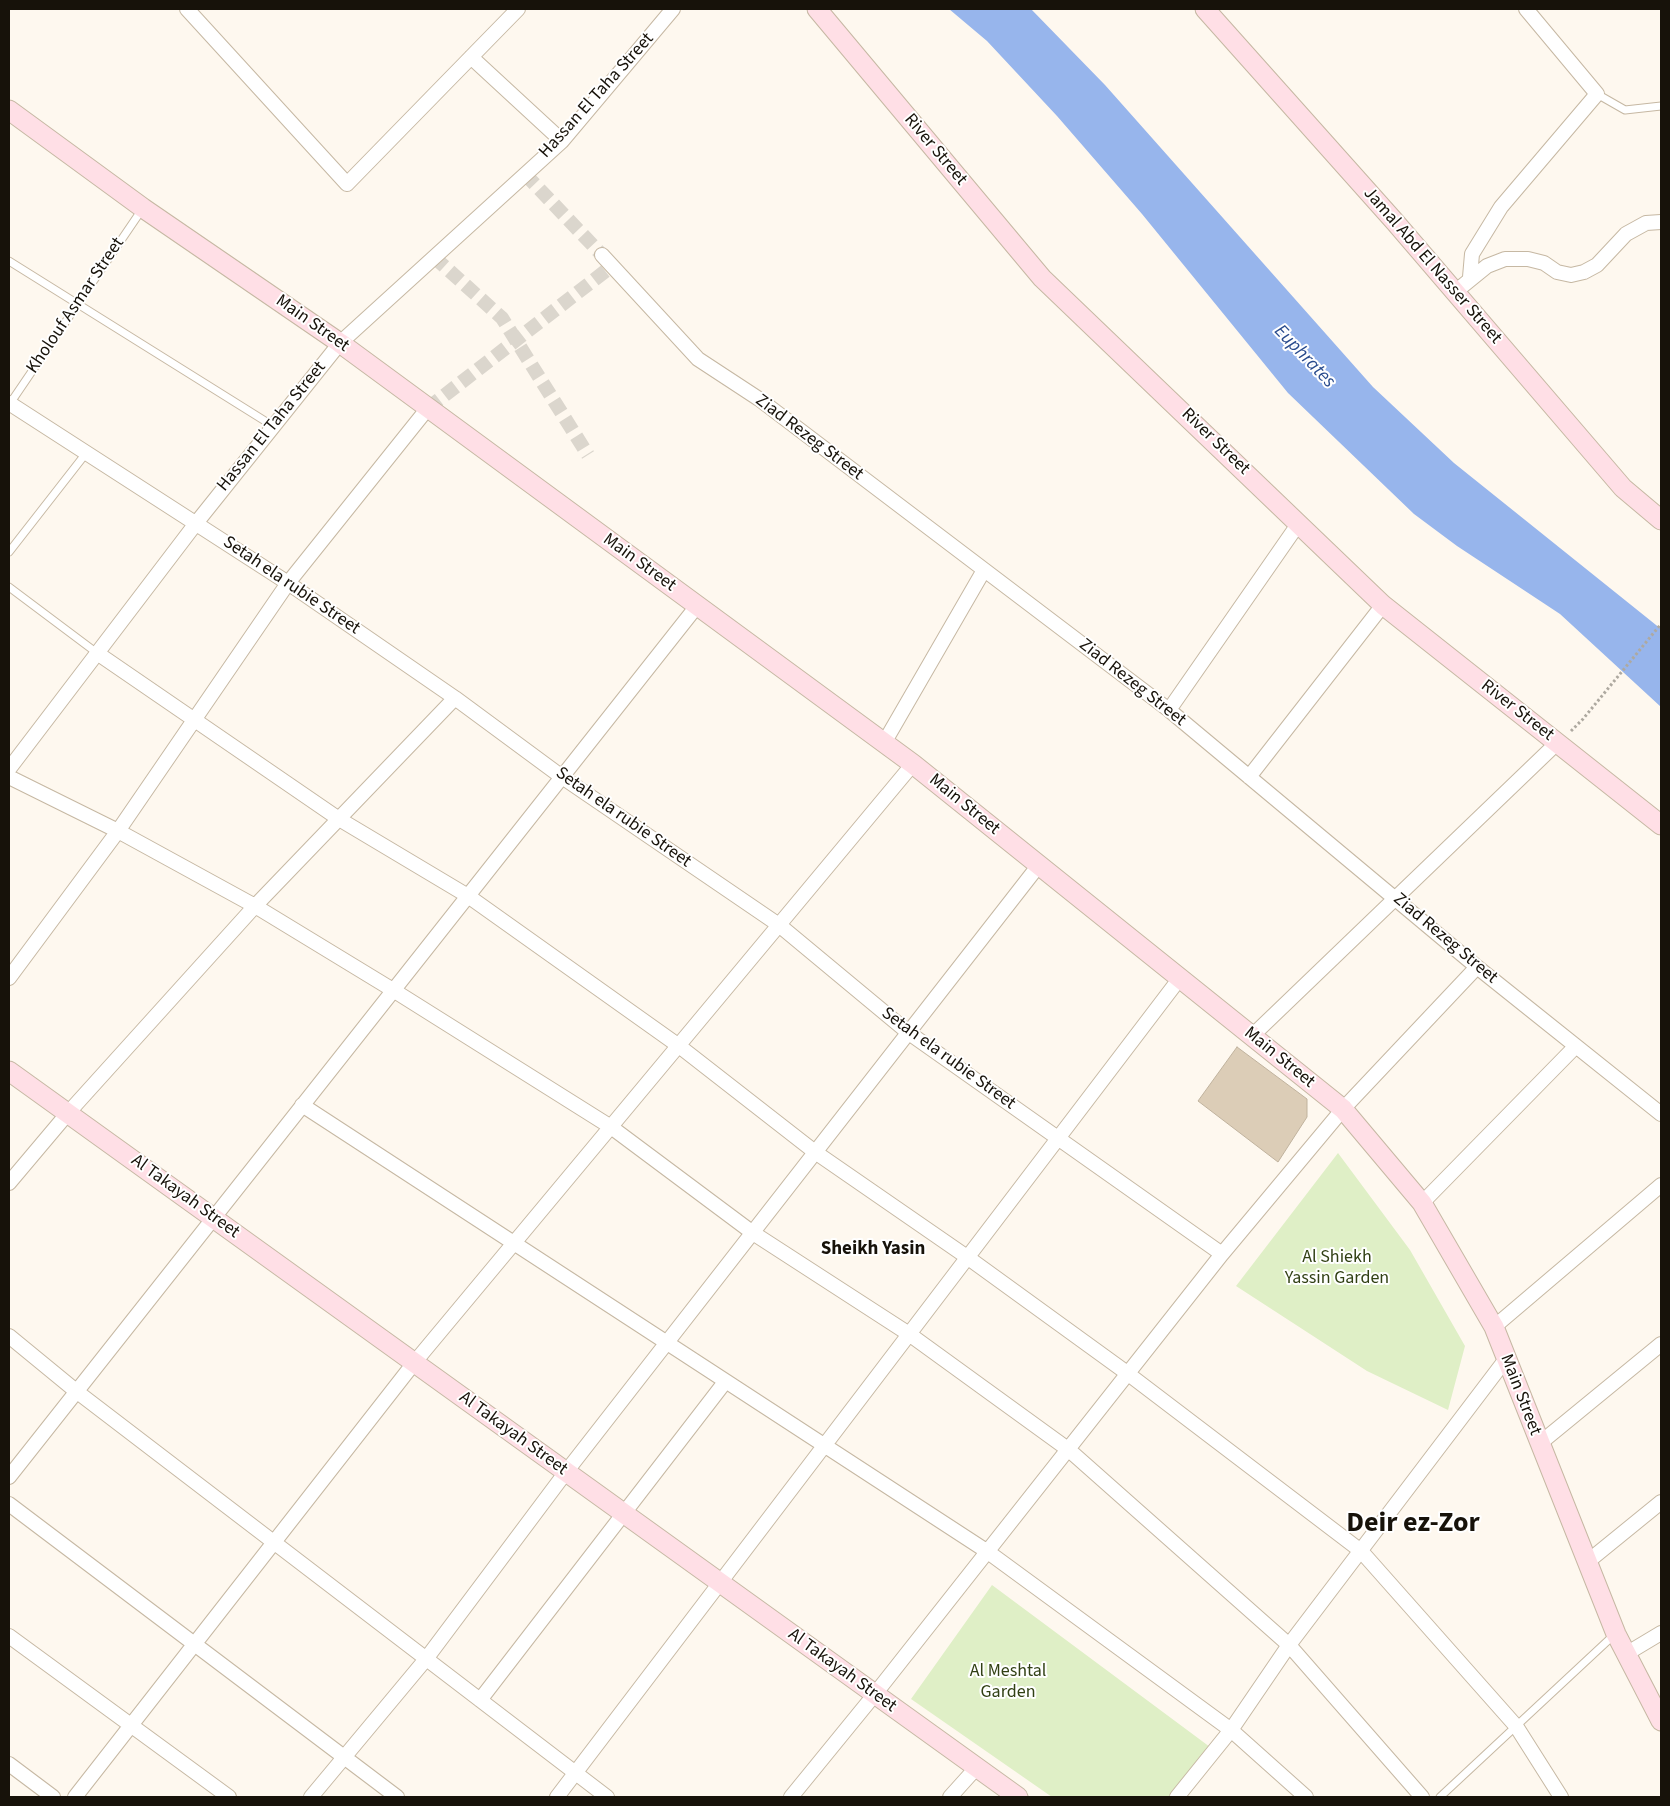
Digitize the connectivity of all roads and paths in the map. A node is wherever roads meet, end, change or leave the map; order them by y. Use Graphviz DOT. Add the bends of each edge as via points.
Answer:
graph roads {
  1 [pos="187,9"];
  2 [pos="518,9"];
  3 [pos="673,9"];
  4 [pos="817,9"];
  5 [pos="1205,9"];
  6 [pos="1526,9"];
  7 [pos="471,57"];
  8 [pos="1597,94"];
  9 [pos="1661,106"];
  10 [pos="9,110"];
  11 [pos="562,141"];
  12 [pos="143,208"];
  13 [pos="1661,222"];
  14 [pos="602,255"];
  15 [pos="9,261"];
  16 [pos="1470,277"];
  17 [pos="1455,292"];
  18 [pos="78,304"];
  19 [pos="340,343"];
  20 [pos="9,404"];
  21 [pos="428,408"];
  22 [pos="273,426"];
  23 [pos="87,452"];
  24 [pos="1661,520"];
  25 [pos="197,522"];
  26 [pos="1299,523"];
  27 [pos="9,552"];
  28 [pos="984,570"];
  29 [pos="288,583"];
  30 [pos="9,587"];
  31 [pos="1383,604"];
  32 [pos="697,606"];
  33 [pos="1661,624"];
  34 [pos="97,653"];
  35 [pos="455,698"];
  36 [pos="1169,710"];
  37 [pos="195,718"];
  38 [pos="1583,718"];
  39 [pos="884,743"];
  40 [pos="1557,743"];
  41 [pos="913,764"];
  42 [pos="9,768"];
  43 [pos="9,777"];
  44 [pos="562,777"];
  45 [pos="1249,777"];
  46 [pos="339,819"];
  47 [pos="1661,825"];
  48 [pos="118,831"];
  49 [pos="1039,865"];
  50 [pos="468,896"];
  51 [pos="1395,898"];
  52 [pos="256,906"];
  53 [pos="780,925"];
  54 [pos="1478,967"];
  55 [pos="9,978"];
  56 [pos="1180,978"];
  57 [pos="394,990"];
  58 [pos="909,1033"];
  59 [pos="1252,1036"];
  60 [pos="679,1046"];
  61 [pos="1576,1046"];
  62 [pos="9,1071"];
  63 [pos="302,1105"];
  64 [pos="1343,1109"];
  65 [pos="68,1113"];
  66 [pos="1661,1114"];
  67 [pos="611,1127"];
  68 [pos="1058,1138"];
  69 [pos="816,1152"];
  70 [pos="9,1183"];
  71 [pos="1661,1185"];
  72 [pos="1422,1203"];
  73 [pos="213,1218"];
  74 [pos="753,1233"];
  75 [pos="513,1244"];
  76 [pos="1222,1254"];
  77 [pos="967,1257"];
  78 [pos="1494,1327"];
  79 [pos="909,1334"];
  80 [pos="9,1336"];
  81 [pos="666,1344"];
  82 [pos="1661,1344"];
  83 [pos="1506,1359"];
  84 [pos="414,1363"];
  85 [pos="1127,1373"];
  86 [pos="725,1382"];
  87 [pos="76,1391"];
  88 [pos="1539,1444"];
  89 [pos="824,1446"];
  90 [pos="1069,1450"];
  91 [pos="566,1472"];
  92 [pos="9,1477"];
  93 [pos="1661,1502"];
  94 [pos="9,1504"];
  95 [pos="623,1513"];
  96 [pos="274,1542"];
  97 [pos="1361,1551"];
  98 [pos="988,1552"];
  99 [pos="1586,1563"];
  100 [pos="720,1582"];
  101 [pos="1661,1633"];
  102 [pos="1616,1634"];
  103 [pos="9,1636"];
  104 [pos="195,1644"];
  105 [pos="1289,1645"];
  106 [pos="1626,1654"];
  107 [pos="426,1659"];
  108 [pos="875,1694"];
  109 [pos="480,1700"];
  110 [pos="1661,1721"];
  111 [pos="131,1726"];
  112 [pos="1516,1726"];
  113 [pos="1232,1730"];
  114 [pos="344,1758"];
  115 [pos="9,1764"];
  116 [pos="977,1767"];
  117 [pos="576,1774"];
  118 [pos="53,1797"];
  119 [pos="75,1797"];
  120 [pos="229,1797"];
  121 [pos="311,1797"];
  122 [pos="397,1797"];
  123 [pos="557,1797"];
  124 [pos="607,1797"];
  125 [pos="790,1797"];
  126 [pos="950,1797"];
  127 [pos="1018,1797"];
  128 [pos="1177,1797"];
  129 [pos="1306,1797"];
  130 [pos="1422,1797"];
  131 [pos="1440,1797"];
  132 [pos="1561,1797"];
  1 -- 7 [label="street" via="347,184"];
  2 -- 7 [label="street"];
  3 -- 11 [label="street, Hassan El Taha Street"];
  4 -- 26 [label="street, River Street" via="1042,278"];
  5 -- 17 [label="street, Jamal Abd El Nasser Street"];
  6 -- 8 [label="street"];
  7 -- 11 [label="street"];
  8 -- 9 [label="lane" via="1626,110"];
  8 -- 16 [label="street" via="1501,207 1472,254"];
  10 -- 12 [label="street, Main Street"];
  11 -- 19 [label="street, Hassan El Taha Street"];
  12 -- 18 [label="lane, Kholouf Asmar Street"];
  12 -- 19 [label="street, Main Street"];
  13 -- 16 [label="street" via="1646,223 1626,234 1597,265 1584,272 1571,275 1528,259 1504,259"];
  14 -- 28 [label="street, Ziad Rezeg Street" via="698,359 759,399"];
  15 -- 18 [label="lane"];
  16 -- 17 [label="street"];
  17 -- 24 [label="street, Jamal Abd El Nasser Street" via="1623,488"];
  18 -- 20 [label="lane, Kholouf Asmar Street"];
  18 -- 22 [label="lane"];
  19 -- 21 [label="street, Main Street"];
  19 -- 22 [label="street, Hassan El Taha Street"];
  20 -- 23 [label="street, Setah ela rubie Street"];
  21 -- 29 [label="street"];
  21 -- 32 [label="street, Main Street"];
  22 -- 25 [label="street, Hassan El Taha Street"];
  23 -- 25 [label="street, Setah ela rubie Street"];
  23 -- 27 [label="lane"];
  25 -- 29 [label="street, Setah ela rubie Street"];
  25 -- 34 [label="street, Hassan El Taha Street"];
  26 -- 31 [label="street, River Street"];
  26 -- 36 [label="street"];
  28 -- 36 [label="street, Ziad Rezeg Street"];
  28 -- 39 [label="street"];
  29 -- 35 [label="street, Setah ela rubie Street"];
  29 -- 37 [label="street"];
  30 -- 34 [label="lane"];
  31 -- 40 [label="street, River Street"];
  31 -- 45 [label="street"];
  32 -- 39 [label="street, Main Street"];
  32 -- 44 [label="street"];
  33 -- 38 [label="path"];
  34 -- 37 [label="street"];
  34 -- 42 [label="street, Hassan El Taha Street"];
  35 -- 44 [label="street, Setah ela rubie Street"];
  35 -- 46 [label="street"];
  36 -- 45 [label="street, Ziad Rezeg Street"];
  37 -- 46 [label="street"];
  37 -- 48 [label="street"];
  39 -- 41 [label="street, Main Street"];
  40 -- 47 [label="street, River Street"];
  40 -- 51 [label="street"];
  41 -- 49 [label="street, Main Street"];
  41 -- 53 [label="street"];
  43 -- 48 [label="street"];
  44 -- 50 [label="street"];
  44 -- 53 [label="street, Setah ela rubie Street"];
  45 -- 51 [label="street, Ziad Rezeg Street"];
  46 -- 50 [label="street"];
  46 -- 52 [label="street"];
  48 -- 52 [label="street"];
  48 -- 55 [label="street"];
  49 -- 56 [label="street, Main Street"];
  49 -- 58 [label="street"];
  50 -- 57 [label="street"];
  50 -- 60 [label="street"];
  51 -- 54 [label="street, Ziad Rezeg Street"];
  51 -- 59 [label="street"];
  52 -- 57 [label="street"];
  52 -- 65 [label="street"];
  53 -- 58 [label="street, Setah ela rubie Street"];
  53 -- 60 [label="street"];
  54 -- 61 [label="street, Ziad Rezeg Street"];
  54 -- 64 [label="street"];
  56 -- 59 [label="street, Main Street"];
  56 -- 68 [label="street"];
  57 -- 63 [label="street"];
  57 -- 67 [label="street"];
  58 -- 68 [label="street, Setah ela rubie Street"];
  58 -- 69 [label="street"];
  59 -- 64 [label="street, Main Street"];
  60 -- 67 [label="street"];
  60 -- 69 [label="street"];
  61 -- 66 [label="street, Ziad Rezeg Street"];
  61 -- 72 [label="street"];
  62 -- 65 [label="street, Al Takayah Street"];
  63 -- 73 [label="street"];
  63 -- 75 [label="street"];
  64 -- 72 [label="street, Main Street"];
  64 -- 76 [label="street"];
  65 -- 70 [label="street"];
  65 -- 73 [label="street, Al Takayah Street"];
  67 -- 74 [label="street"];
  67 -- 75 [label="street"];
  68 -- 76 [label="street, Setah ela rubie Street"];
  68 -- 77 [label="street"];
  69 -- 74 [label="street"];
  69 -- 77 [label="street"];
  71 -- 78 [label="street"];
  72 -- 78 [label="street, Main Street"];
  73 -- 84 [label="street, Al Takayah Street"];
  73 -- 87 [label="street"];
  74 -- 79 [label="street"];
  74 -- 81 [label="street"];
  75 -- 81 [label="street"];
  75 -- 84 [label="street"];
  76 -- 85 [label="street"];
  77 -- 79 [label="street"];
  77 -- 85 [label="street"];
  78 -- 83 [label="street, Main Street"];
  79 -- 89 [label="street"];
  79 -- 90 [label="street"];
  80 -- 87 [label="street"];
  81 -- 86 [label="street"];
  81 -- 91 [label="street"];
  82 -- 88 [label="street"];
  83 -- 88 [label="street, Main Street"];
  83 -- 97 [label="street"];
  84 -- 91 [label="street, Al Takayah Street"];
  84 -- 96 [label="street"];
  85 -- 90 [label="street"];
  85 -- 97 [label="street"];
  86 -- 89 [label="street"];
  86 -- 95 [label="street"];
  87 -- 92 [label="street"];
  87 -- 96 [label="street"];
  88 -- 99 [label="street, Main Street"];
  89 -- 98 [label="street"];
  89 -- 100 [label="street"];
  90 -- 98 [label="street"];
  90 -- 105 [label="street"];
  91 -- 95 [label="street, Al Takayah Street"];
  91 -- 107 [label="street"];
  93 -- 99 [label="street"];
  94 -- 104 [label="street"];
  95 -- 100 [label="street, Al Takayah Street"];
  95 -- 109 [label="street"];
  96 -- 104 [label="street"];
  96 -- 107 [label="street"];
  97 -- 105 [label="street"];
  97 -- 112 [label="street"];
  98 -- 108 [label="street"];
  98 -- 113 [label="street"];
  99 -- 102 [label="street, Main Street"];
  100 -- 108 [label="street, Al Takayah Street"];
  100 -- 117 [label="street"];
  101 -- 106 [label="street"];
  102 -- 106 [label="street, Main Street"];
  102 -- 112 [label="lane"];
  103 -- 111 [label="street"];
  104 -- 111 [label="street"];
  104 -- 114 [label="street"];
  105 -- 113 [label="street"];
  105 -- 130 [label="street"];
  106 -- 110 [label="street, Main Street"];
  107 -- 109 [label="street"];
  107 -- 114 [label="street"];
  108 -- 116 [label="street, Al Takayah Street"];
  108 -- 125 [label="street"];
  109 -- 117 [label="street"];
  111 -- 119 [label="street"];
  111 -- 120 [label="street"];
  112 -- 131 [label="lane"];
  112 -- 132 [label="street"];
  113 -- 128 [label="street"];
  113 -- 129 [label="street"];
  114 -- 121 [label="street"];
  114 -- 122 [label="street"];
  115 -- 118 [label="street"];
  116 -- 126 [label="street"];
  116 -- 127 [label="street, Al Takayah Street"];
  117 -- 123 [label="street"];
  117 -- 124 [label="street"];
}
